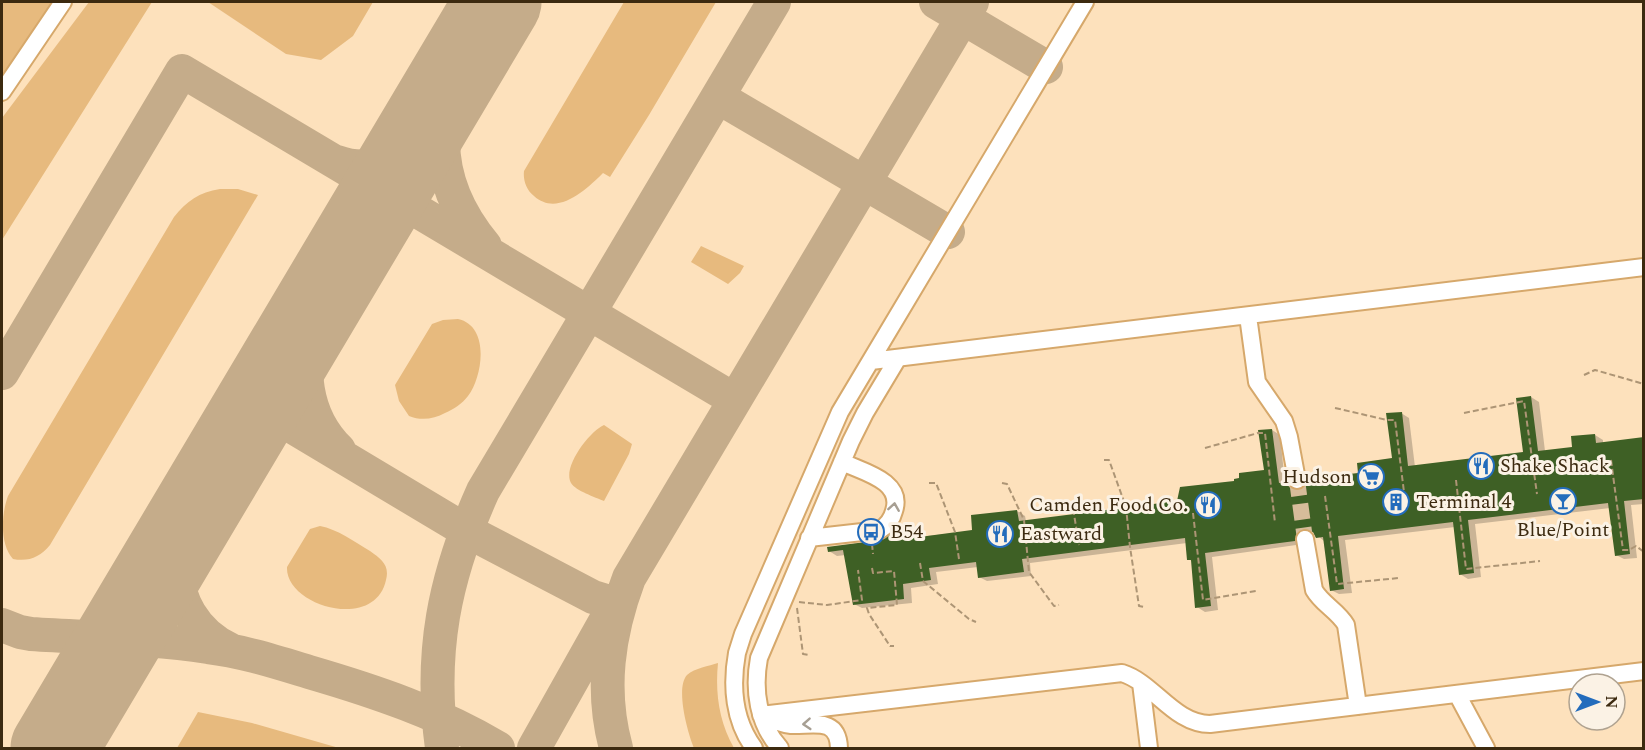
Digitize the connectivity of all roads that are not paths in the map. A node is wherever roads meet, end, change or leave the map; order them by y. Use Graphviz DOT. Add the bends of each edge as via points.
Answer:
graph roads {
  1 [pos="63,2"];
  2 [pos="1085,2"];
  3 [pos="2,92"];
  4 [pos="1643,271"];
  5 [pos="1248,316"];
  6 [pos="898,358"];
  7 [pos="871,361"];
  8 [pos="842,462"];
  9 [pos="1297,480"];
  10 [pos="809,538"];
  11 [pos="1305,539"];
  12 [pos="1644,671"];
  13 [pos="1141,683"];
  14 [pos="1456,694"];
  15 [pos="1358,706"];
  16 [pos="761,715"];
  17 [pos="754,748"];
  18 [pos="780,748"];
  19 [pos="839,748"];
  20 [pos="1149,748"];
  21 [pos="1486,748"];
  1 -- 3 [label="lane"];
  2 -- 7 [label="lane"];
  4 -- 5 [label="lane"];
  5 -- 6 [label="lane"];
  5 -- 9 [label="lane" via="1257,382 1284,421"];
  6 -- 7 [label="lane"];
  6 -- 8 [label="lane" via="858,425"];
  7 -- 17 [label="lane" via="832,428 740,644 734,674 735,698 740,722"];
  8 -- 10 [label="lane"];
  10 -- 8 [label="lane, one-way" via="880,530 892,517 896,499 891,488"];
  10 -- 16 [label="lane" via="759,658 756,680"];
  11 -- 15 [label="lane" via="1314,590 1346,625"];
  12 -- 14 [label="lane"];
  13 -- 15 [label="lane" via="1182,715 1203,724"];
  13 -- 16 [label="lane" via="1130,675 1110,673"];
  13 -- 20 [label="lane"];
  14 -- 15 [label="lane"];
  14 -- 21 [label="lane"];
  16 -- 18 [label="lane" via="769,735"];
  19 -- 16 [label="lane, one-way" via="836,735 821,724 788,725"];
}
